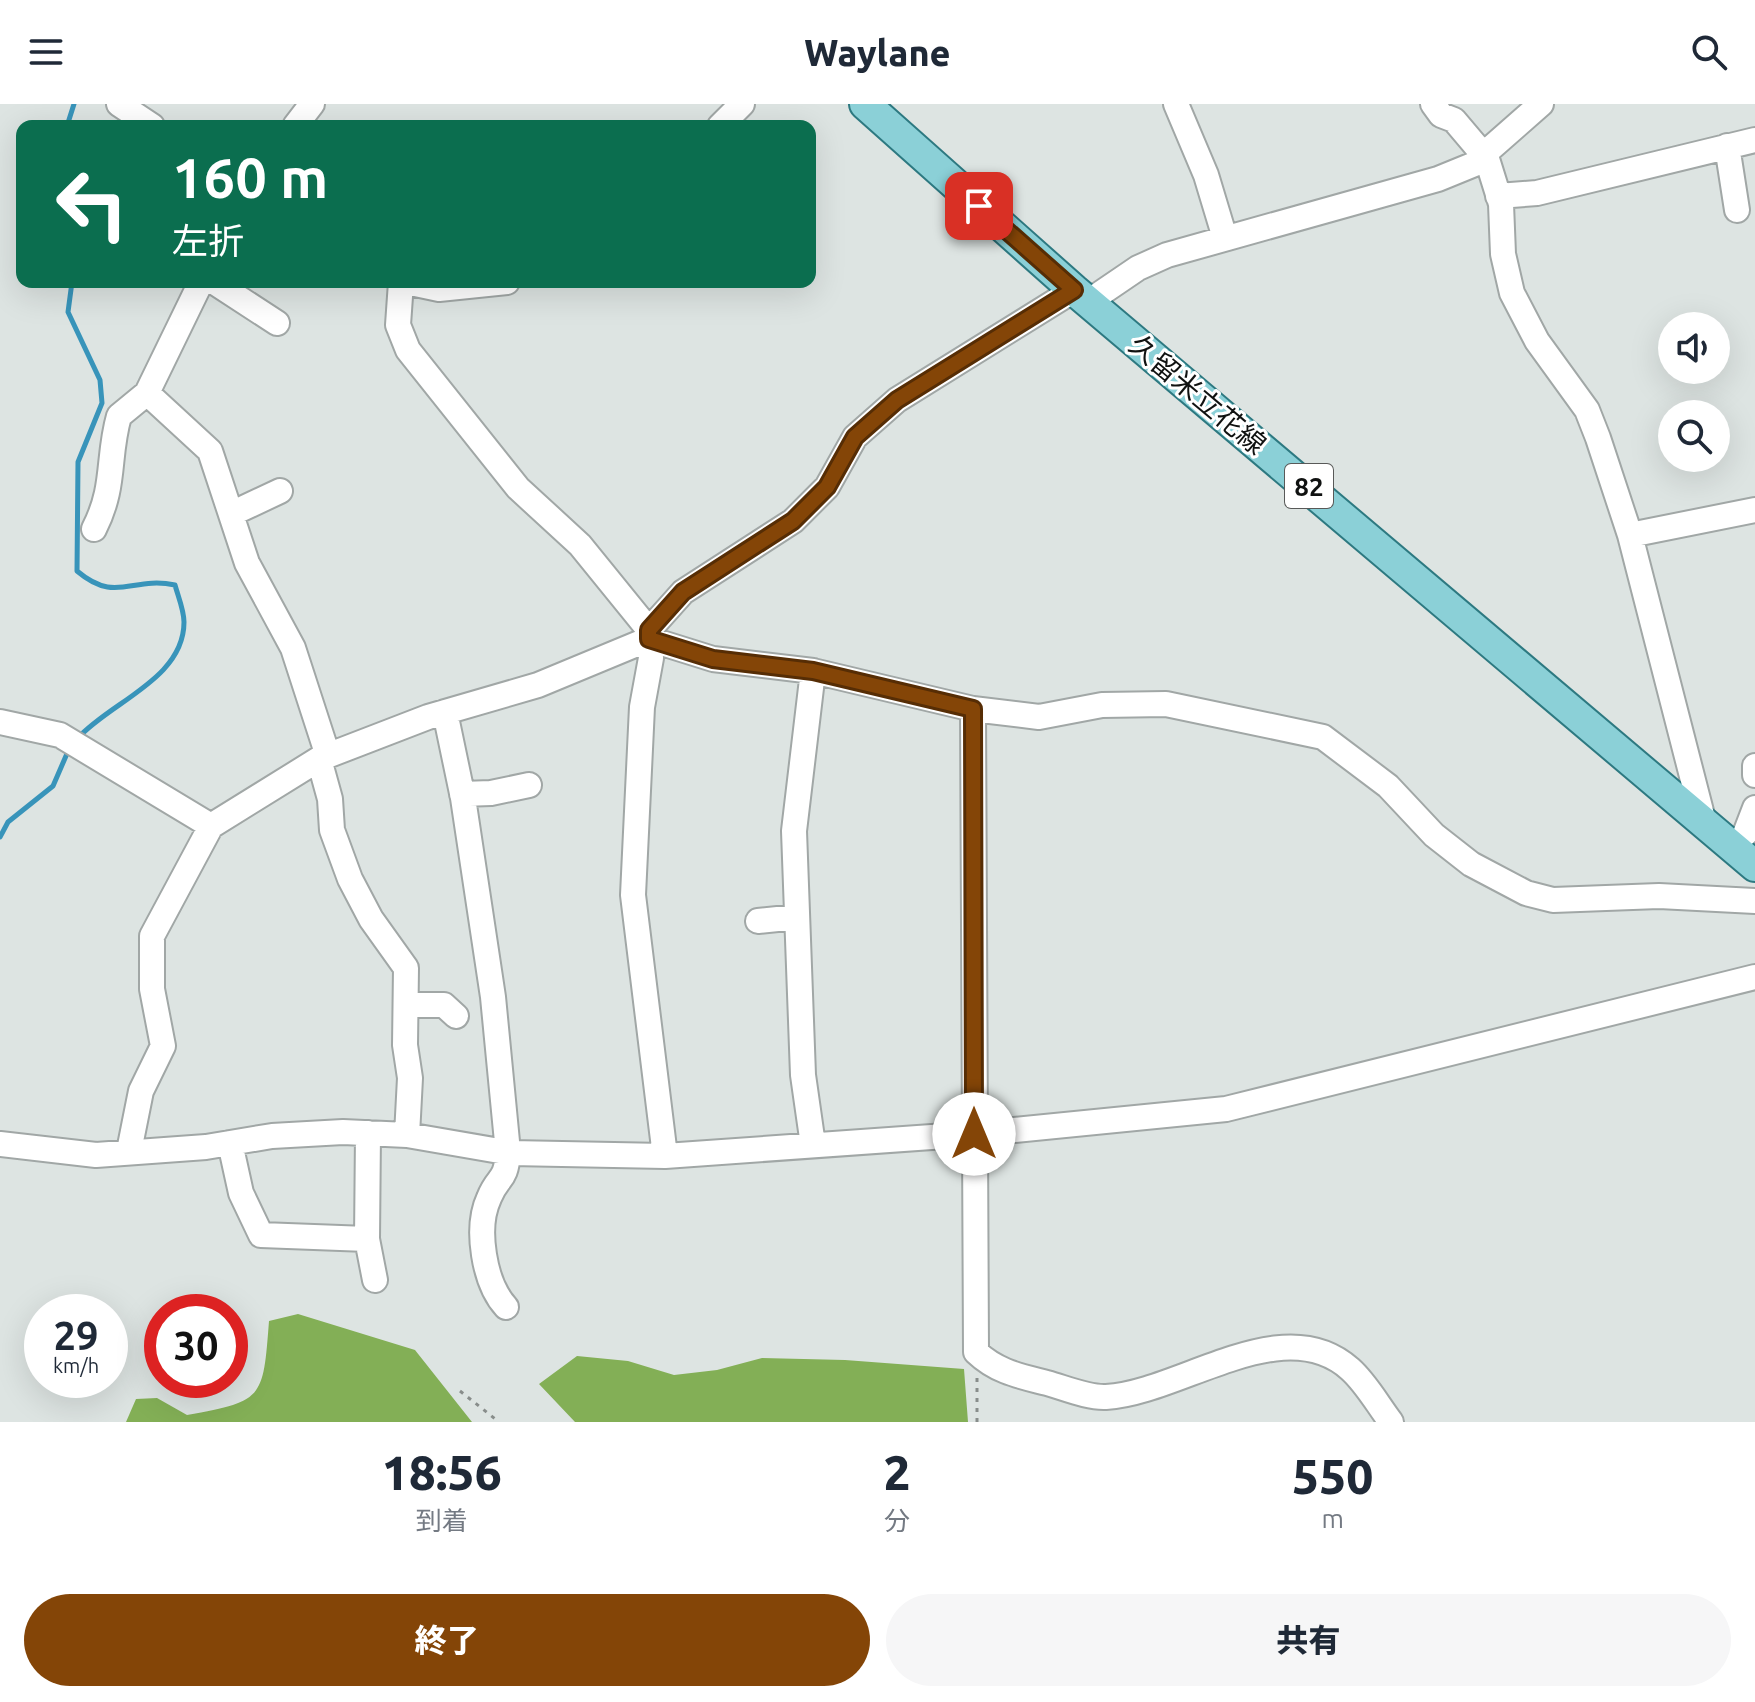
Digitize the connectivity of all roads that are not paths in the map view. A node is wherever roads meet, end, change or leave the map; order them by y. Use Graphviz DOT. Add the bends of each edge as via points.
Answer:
graph roads {
  1 [pos="119,104"];
  2 [pos="312,104"];
  3 [pos="742,104"];
  4 [pos="865,104"];
  5 [pos="1176,104"];
  6 [pos="1433,104"];
  7 [pos="1541,104"];
  8 [pos="143,120"];
  9 [pos="300,120"];
  10 [pos="726,120"];
  11 [pos="1755,140"];
  12 [pos="1727,146"];
  13 [pos="1485,157"];
  14 [pos="1498,196"];
  15 [pos="1737,210"];
  16 [pos="1225,238"];
  17 [pos="198,288"];
  18 [pos="223,288"];
  19 [pos="403,288"];
  20 [pos="1081,296"];
  21 [pos="277,323"];
  22 [pos="147,393"];
  23 [pos="280,491"];
  24 [pos="1755,510"];
  25 [pos="231,514"];
  26 [pos="94,529"];
  27 [pos="1630,535"];
  28 [pos="649,635"];
  29 [pos="813,671"];
  30 [pos="973,709"];
  31 [pos="445,712"];
  32 [pos="0,722"];
  33 [pos="324,758"];
  34 [pos="1755,766"];
  35 [pos="1755,775"];
  36 [pos="529,785"];
  37 [pos="462,794"];
  38 [pos="1755,808"];
  39 [pos="1704,823"];
  40 [pos="211,826"];
  41 [pos="1745,834"];
  42 [pos="1755,866"];
  43 [pos="1755,901"];
  44 [pos="797,917"];
  45 [pos="758,921"];
  46 [pos="1755,977"];
  47 [pos="406,1005"];
  48 [pos="456,1016"];
  49 [pos="368,1133"];
  50 [pos="974,1134"];
  51 [pos="407,1135"];
  52 [pos="230,1143"];
  53 [pos="0,1144"];
  54 [pos="813,1145"];
  55 [pos="129,1151"];
  56 [pos="508,1152"];
  57 [pos="665,1156"];
  58 [pos="367,1239"];
  59 [pos="375,1280"];
  60 [pos="506,1307"];
  61 [pos="1391,1422"];
  1 -- 8 [label="street"];
  2 -- 9 [label="street"];
  3 -- 10 [label="street"];
  4 -- 20 [label="main road, 久留米立花線 / 82"];
  5 -- 16 [label="street"];
  6 -- 13 [label="street"];
  7 -- 13 [label="street"];
  11 -- 12 [label="street"];
  12 -- 14 [label="street" via="1537,193"];
  12 -- 15 [label="street"];
  13 -- 14 [label="street"];
  13 -- 16 [label="street" via="1438,179"];
  14 -- 27 [label="street" via="1512,293 1537,341 1587,410"];
  16 -- 20 [label="street" via="1167,255"];
  17 -- 22 [label="street"];
  18 -- 21 [label="street"];
  19 -- 28 [label="street" via="398,325 408,350 518,488 580,545"];
  20 -- 28 [label="street" via="897,400 855,437 827,487 793,521 683,592"];
  20 -- 39 [label="main road, 久留米立花線 / 82"];
  22 -- 25 [label="street" via="210,451"];
  22 -- 26 [label="street" via="119,416 112,483"];
  23 -- 25 [label="street"];
  24 -- 27 [label="street"];
  25 -- 33 [label="street" via="247,563 293,648"];
  27 -- 39 [label="street"];
  28 -- 29 [label="street" via="713,659"];
  28 -- 31 [label="street" via="538,685"];
  28 -- 57 [label="street" via="633,895"];
  29 -- 30 [label="street"];
  29 -- 44 [label="street" via="796,797"];
  30 -- 43 [label="street" via="1039,717 1102,705 1166,704 1323,737 1388,786 1434,835 1471,864 1526,893 1553,900 1659,896"];
  30 -- 50 [label="street"];
  31 -- 33 [label="street"];
  31 -- 37 [label="street"];
  32 -- 40 [label="street" via="60,735"];
  33 -- 40 [label="street"];
  33 -- 47 [label="street" via="332,830 371,919 406,968"];
  34 -- 35 [label="street"];
  36 -- 37 [label="street"];
  37 -- 56 [label="street" via="493,997"];
  38 -- 41 [label="street"];
  39 -- 42 [label="main road, 久留米立花線 / 82"];
  40 -- 55 [label="street" via="152,936 152,989 163,1046 141,1091"];
  44 -- 45 [label="street"];
  44 -- 54 [label="street" via="803,1075"];
  46 -- 50 [label="street" via="1226,1109"];
  47 -- 48 [label="street" via="444,1005"];
  47 -- 51 [label="street"];
  49 -- 51 [label="street"];
  49 -- 52 [label="street"];
  49 -- 58 [label="street"];
  50 -- 54 [label="street"];
  50 -- 61 [label="street" via="976,1352 1004,1372 1104,1397 1149,1389 1278,1346 1319,1353 1349,1368"];
  51 -- 56 [label="street"];
  52 -- 55 [label="street"];
  52 -- 58 [label="street" via="241,1193 261,1235"];
  53 -- 55 [label="street" via="96,1155"];
  54 -- 57 [label="street"];
  56 -- 57 [label="street"];
  56 -- 60 [label="street" via="506,1175 488,1198 483,1244 494,1294"];
  58 -- 59 [label="street"];
}
